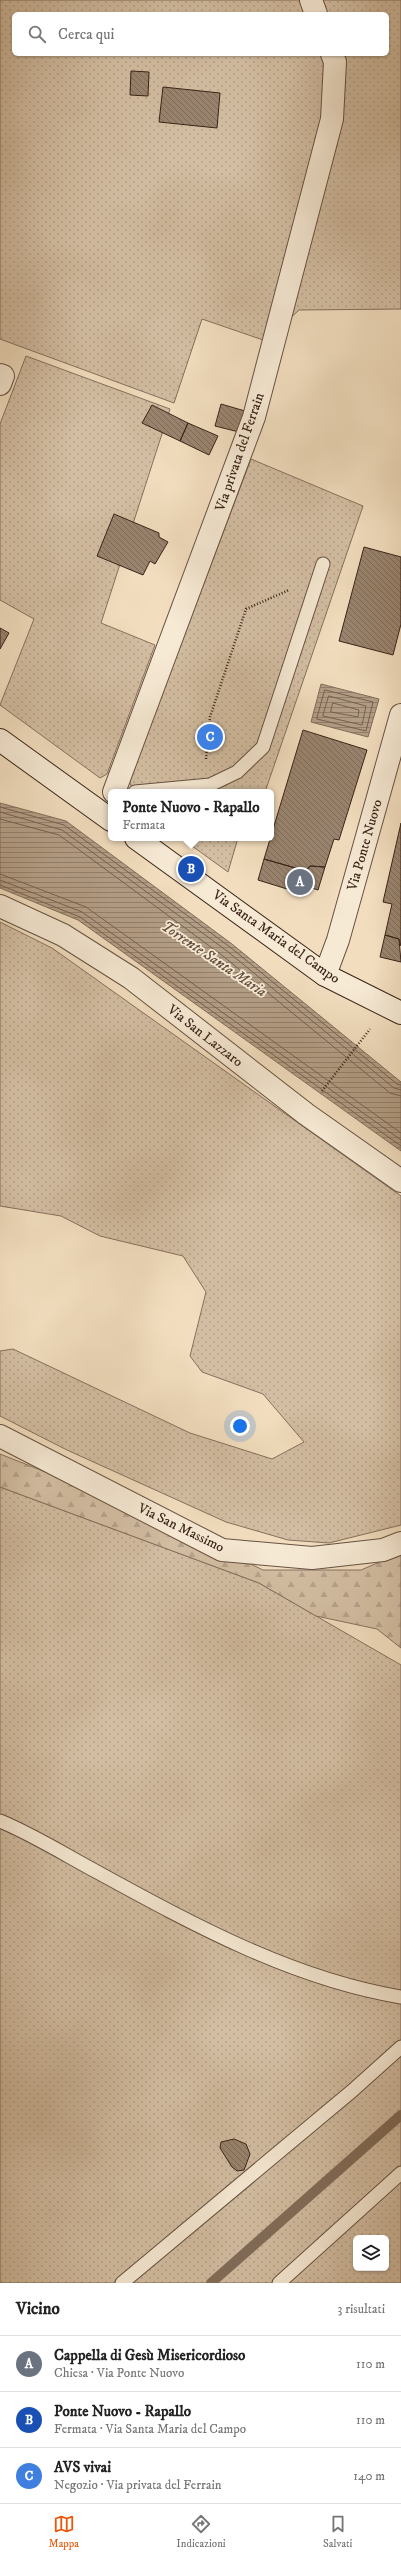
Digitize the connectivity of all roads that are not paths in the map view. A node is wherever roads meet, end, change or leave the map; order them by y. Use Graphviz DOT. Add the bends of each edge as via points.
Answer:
graph roads {
  1 [pos="311,0"];
  2 [pos="315,12"];
  3 [pos="333,56"];
  4 [pos="0,374"];
  5 [pos="0,384"];
  6 [pos="323,564"];
  7 [pos="401,715"];
  8 [pos="0,740"];
  9 [pos="115,789"];
  10 [pos="167,789"];
  11 [pos="108,811"];
  12 [pos="140,841"];
  13 [pos="0,906"];
  14 [pos="325,975"];
  15 [pos="401,1013"];
  16 [pos="401,1181"];
  17 [pos="0,1436"];
  18 [pos="401,1543"];
  19 [pos="0,1821"];
  20 [pos="401,1997"];
  21 [pos="401,2047"];
  22 [pos="401,2173"];
  23 [pos="122,2283"];
  24 [pos="279,2283"];
  1 -- 2 [label="street"];
  3 -- 9 [label="street, Via privata del Ferrain" via="335,62 332,119 254,417"];
  4 -- 5 [label="street" via="3,376"];
  6 -- 10 [label="lane" via="263,747 237,772 210,785"];
  7 -- 14 [label="street, Via Ponte Nuovo" via="338,940"];
  8 -- 11 [label="street"];
  12 -- 14 [label="street, Via Santa Maria del Campo"];
  13 -- 16 [label="street, Via San Lazzaro" via="63,935 131,978 306,1114"];
  14 -- 15 [label="street, Via Santa Maria del Campo"];
  17 -- 18 [label="street, Via San Massimo" via="222,1550 312,1558 382,1550"];
  19 -- 20 [label="lane" via="131,1891 246,1948 314,1975"];
  21 -- 23 [label="lane"];
  22 -- 24 [label="lane"];
}
